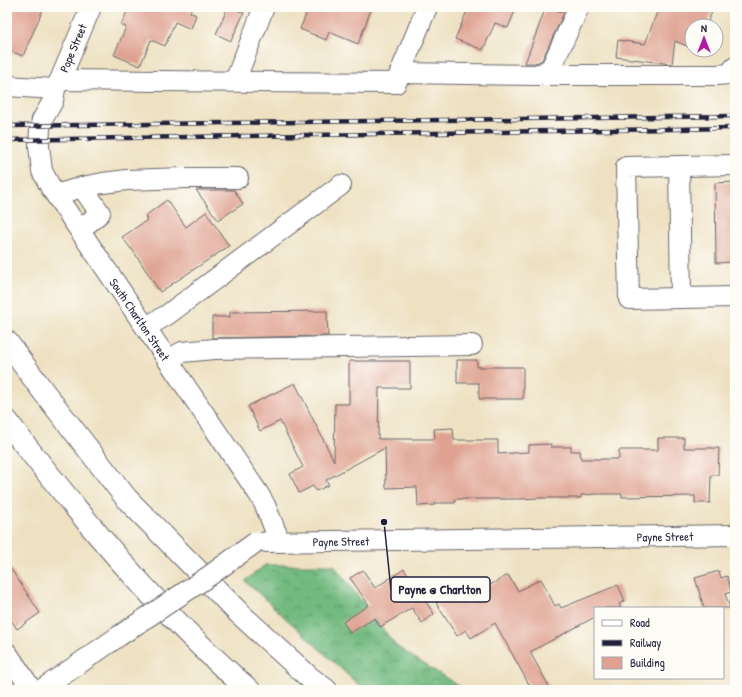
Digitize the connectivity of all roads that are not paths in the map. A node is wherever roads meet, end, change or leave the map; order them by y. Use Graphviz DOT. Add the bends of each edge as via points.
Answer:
graph roads {
  1 [pos="90,7"];
  2 [pos="264,7"];
  3 [pos="427,7"];
  4 [pos="579,7"];
  5 [pos="735,67"];
  6 [pos="534,75"];
  7 [pos="398,78"];
  8 [pos="235,82"];
  9 [pos="57,84"];
  10 [pos="7,86"];
  11 [pos="735,165"];
  12 [pos="679,166"];
  13 [pos="238,178"];
  14 [pos="341,185"];
  15 [pos="82,187"];
  16 [pos="56,196"];
  17 [pos="80,230"];
  18 [pos="735,297"];
  19 [pos="681,298"];
  20 [pos="146,327"];
  21 [pos="7,342"];
  22 [pos="472,345"];
  23 [pos="168,360"];
  24 [pos="7,420"];
  25 [pos="735,535"];
  26 [pos="280,542"];
  27 [pos="7,653"];
  28 [pos="32,690"];
  29 [pos="41,690"];
  30 [pos="249,690"];
  31 [pos="326,690"];
  1 -- 9 [label="street, Pope Street"];
  2 -- 8 [label="street"];
  3 -- 7 [label="street"];
  4 -- 6 [label="street" via="552,68"];
  5 -- 6 [label="street" via="729,74 716,75"];
  6 -- 7 [label="street"];
  7 -- 8 [label="street"];
  8 -- 9 [label="street"];
  9 -- 10 [label="street"];
  9 -- 16 [label="street, South Charlton Street" via="53,101 42,120 39,146 42,171"];
  11 -- 12 [label="street"];
  12 -- 19 [label="street"];
  12 -- 19 [label="street" via="626,167 629,299"];
  13 -- 15 [label="street" via="127,180"];
  14 -- 20 [label="street" via="167,315"];
  15 -- 16 [label="street"];
  15 -- 17 [label="street" via="100,213"];
  16 -- 17 [label="street, South Charlton Street"];
  17 -- 20 [label="street, South Charlton Street"];
  18 -- 19 [label="street"];
  20 -- 23 [label="street, South Charlton Street"];
  21 -- 31 [label="highway" via="126,499 240,614"];
  22 -- 23 [label="street" via="214,349 182,352"];
  23 -- 26 [label="street, South Charlton Street" via="265,504"];
  24 -- 30 [label="highway" via="39,464 102,540 163,608"];
  25 -- 26 [label="street, Payne Street"];
  26 -- 29 [label="street, Payne Street, bridge" via="256,542"];
  27 -- 28 [label="street"];
}
